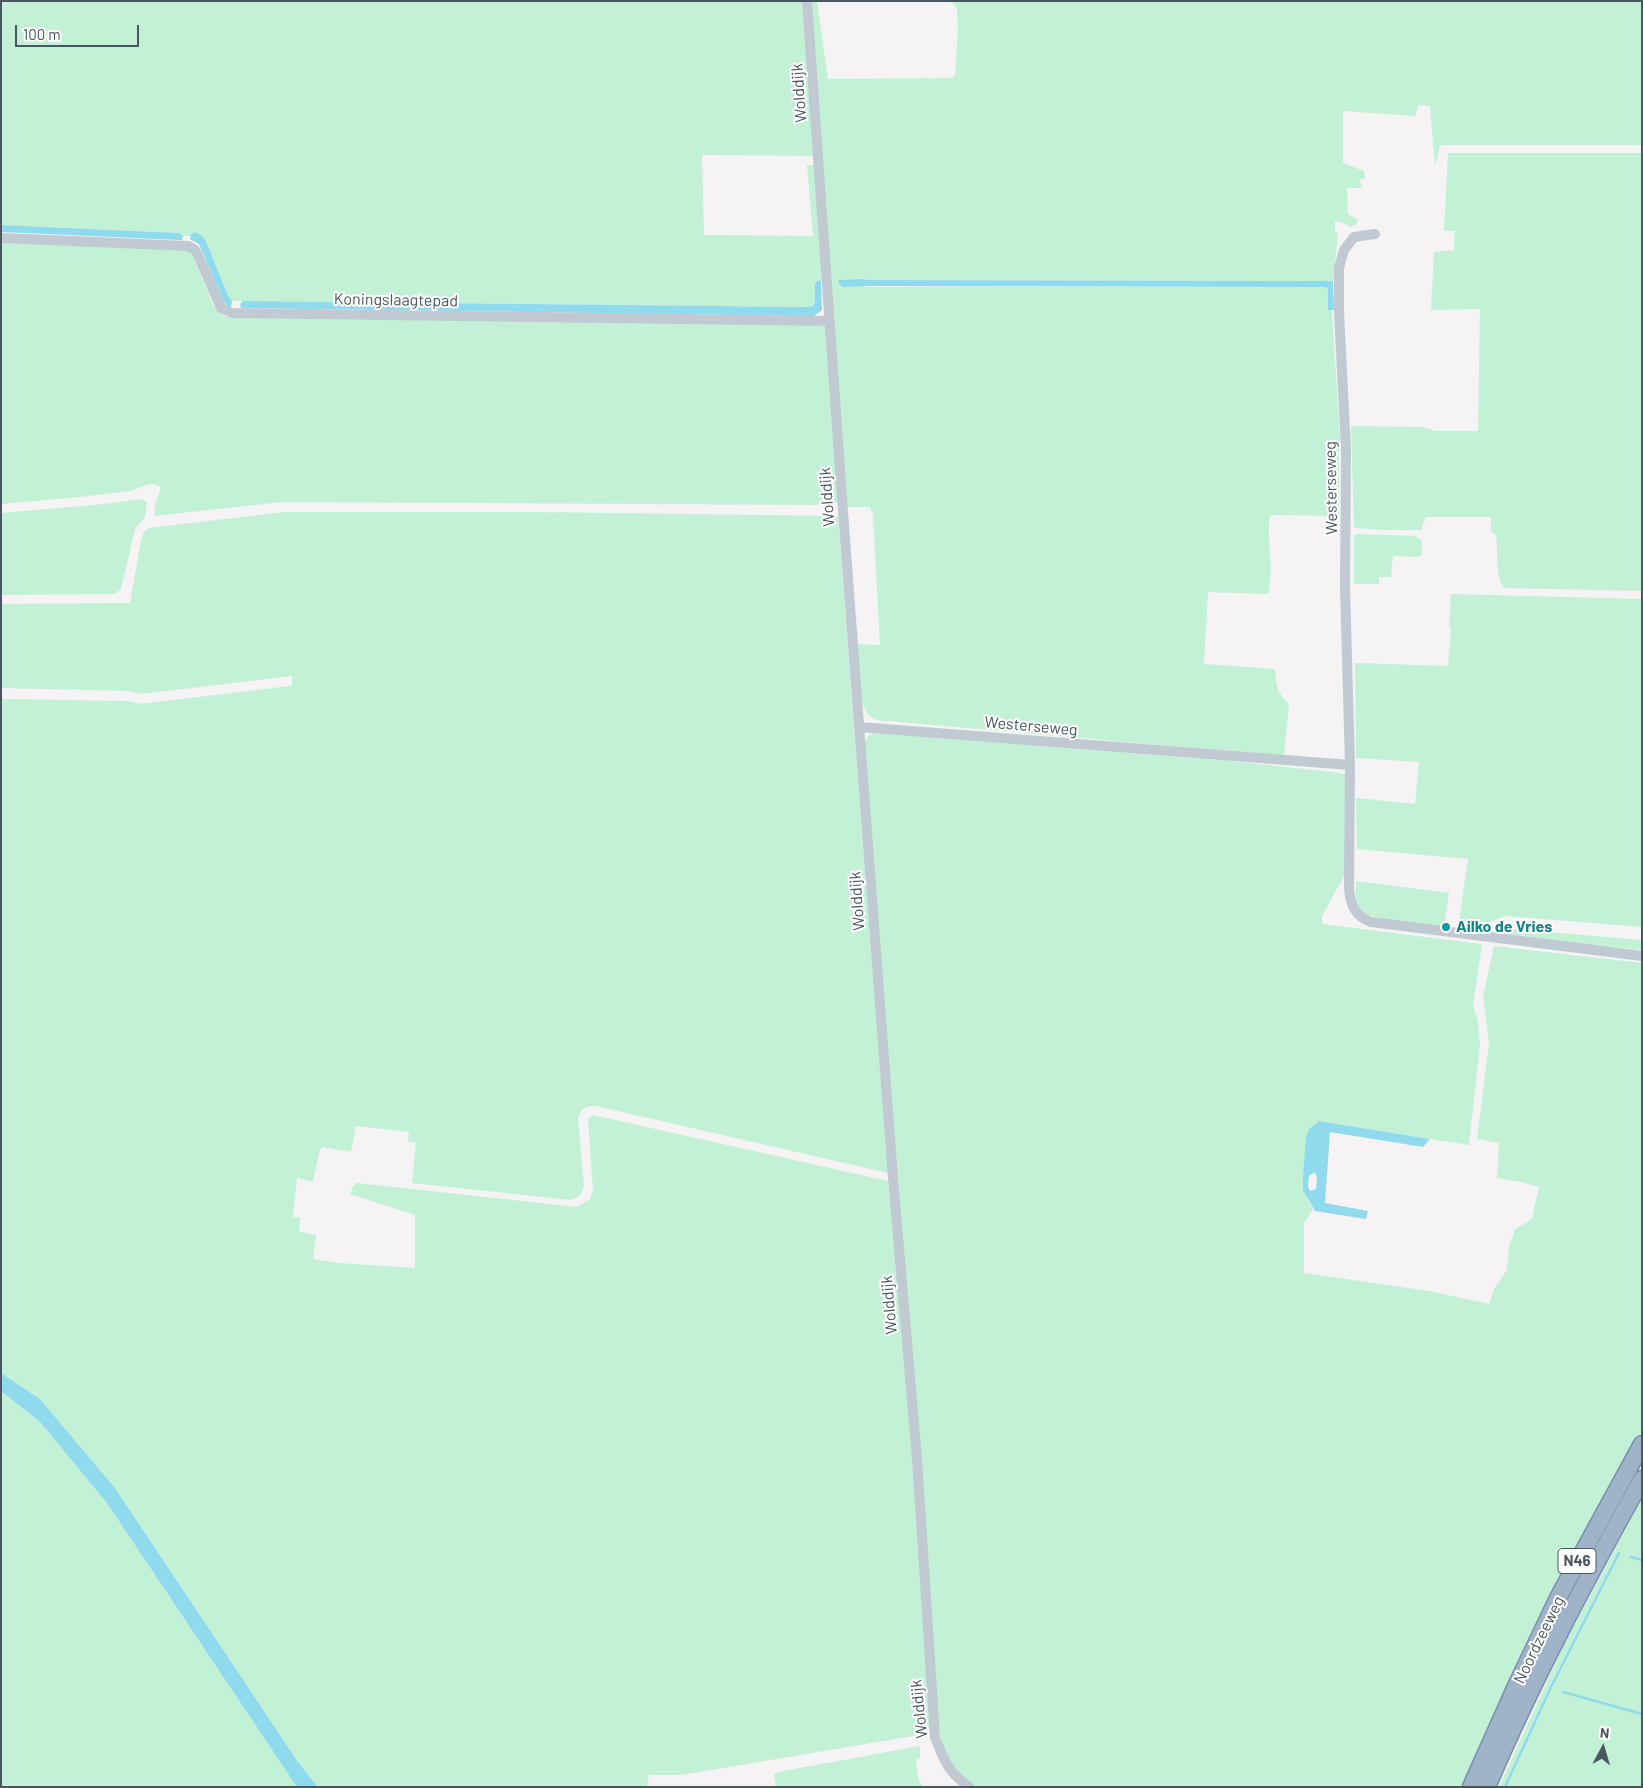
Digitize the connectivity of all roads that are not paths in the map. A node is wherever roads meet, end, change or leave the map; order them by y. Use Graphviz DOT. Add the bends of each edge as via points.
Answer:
graph roads {
  1 [pos="807,1"];
  2 [pos="1375,234"];
  3 [pos="1,238"];
  4 [pos="830,321"];
  5 [pos="859,727"];
  6 [pos="1350,765"];
  7 [pos="1642,956"];
  8 [pos="1642,1444"];
  9 [pos="1642,1479"];
  10 [pos="969,1787"];
  11 [pos="1472,1787"];
  12 [pos="1487,1787"];
  1 -- 4 [label="street, Wolddijk"];
  2 -- 6 [label="street, Westerseweg" via="1354,237 1344,250 1339,268 1346,450 1345,587"];
  3 -- 4 [label="street, Koningslaagtepad" via="188,246 197,253 221,308 232,313"];
  4 -- 5 [label="street, Wolddijk"];
  5 -- 6 [label="street, Westerseweg"];
  5 -- 10 [label="street, Wolddijk" via="917,1458 935,1738 946,1765"];
  6 -- 7 [label="street, Westerseweg" via="1349,898 1355,912 1364,919"];
  8 -- 11 [label="highway, Noordzeeweg / N46" via="1558,1598"];
  9 -- 12 [label="highway, Noordzeeweg / N46" via="1545,1662"];
}
